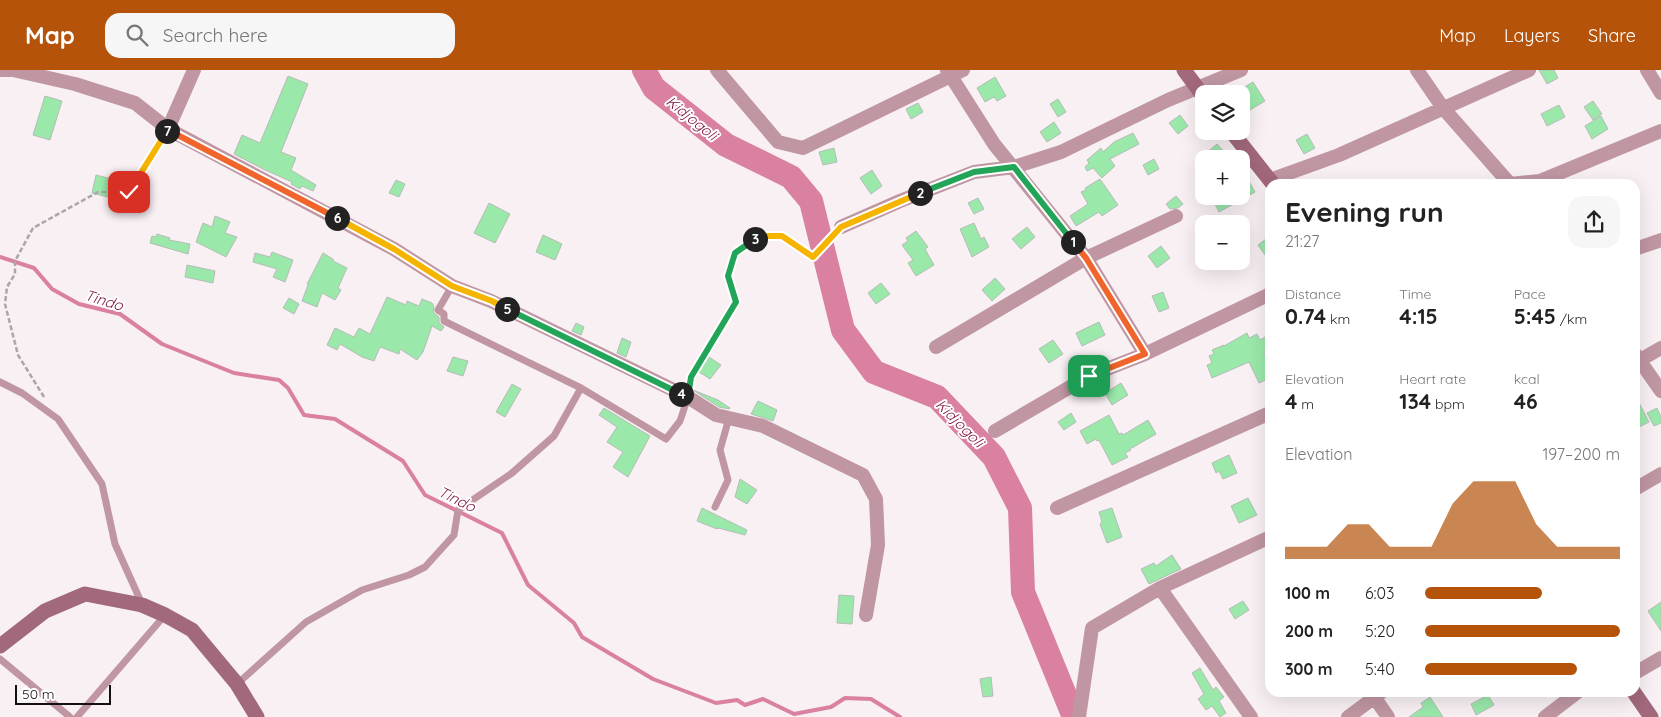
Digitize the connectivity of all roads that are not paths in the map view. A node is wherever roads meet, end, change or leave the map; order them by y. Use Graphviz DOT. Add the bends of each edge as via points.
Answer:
graph roads {
  1 [pos="0,70"];
  2 [pos="194,70"];
  3 [pos="717,70"];
  4 [pos="1184,70"];
  5 [pos="1240,70"];
  6 [pos="1417,70"];
  7 [pos="1529,70"];
  8 [pos="1646,70"];
  9 [pos="953,72"];
  10 [pos="1195,85"];
  11 [pos="1215,85"];
  12 [pos="1661,93"];
  13 [pos="1195,94"];
  14 [pos="1443,108"];
  15 [pos="168,130"];
  16 [pos="1661,131"];
  17 [pos="1238,140"];
  18 [pos="1014,167"];
  19 [pos="1269,179"];
  20 [pos="1279,179"];
  21 [pos="1506,179"];
  22 [pos="1545,179"];
  23 [pos="129,192"];
  24 [pos="1176,216"];
  25 [pos="841,227"];
  26 [pos="1661,240"];
  27 [pos="1640,248"];
  28 [pos="1086,258"];
  29 [pos="452,286"];
  30 [pos="1265,296"];
  31 [pos="936,347"];
  32 [pos="1661,348"];
  33 [pos="1145,354"];
  34 [pos="1640,358"];
  35 [pos="1640,365"];
  36 [pos="0,382"];
  37 [pos="581,388"];
  38 [pos="1661,391"];
  39 [pos="688,397"];
  40 [pos="1265,415"];
  41 [pos="729,418"];
  42 [pos="995,431"];
  43 [pos="1661,474"];
  44 [pos="1640,486"];
  45 [pos="715,506"];
  46 [pos="1057,508"];
  47 [pos="1265,539"];
  48 [pos="1160,588"];
  49 [pos="142,604"];
  50 [pos="165,615"];
  51 [pos="866,615"];
  52 [pos="0,646"];
  53 [pos="1661,658"];
  54 [pos="0,659"];
  55 [pos="1640,670"];
  56 [pos="237,684"];
  57 [pos="1371,697"];
  58 [pos="1378,697"];
  59 [pos="1571,697"];
  60 [pos="1637,697"];
  61 [pos="70,717"];
  62 [pos="77,717"];
  63 [pos="257,717"];
  64 [pos="1079,717"];
  65 [pos="1251,717"];
  66 [pos="1348,717"];
  67 [pos="1388,717"];
  68 [pos="1545,717"];
  69 [pos="1651,717"];
  1 -- 15 [label="street" via="76,84 135,103"];
  2 -- 15 [label="street"];
  3 -- 9 [label="street" via="778,142 803,148"];
  4 -- 10 [label="street"];
  5 -- 11 [label="street"];
  6 -- 14 [label="street"];
  7 -- 14 [label="street"];
  8 -- 12 [label="street"];
  9 -- 18 [label="street" via="994,144"];
  13 -- 18 [label="street" via="1168,100 1062,152"];
  14 -- 20 [label="street"];
  14 -- 21 [label="street"];
  15 -- 23 [label="lane"];
  15 -- 29 [label="street" via="394,249"];
  16 -- 22 [label="street"];
  17 -- 19 [label="street"];
  18 -- 25 [label="street" via="974,172"];
  18 -- 28 [label="street"];
  24 -- 28 [label="street"];
  26 -- 27 [label="street"];
  28 -- 31 [label="street"];
  28 -- 33 [label="street"];
  29 -- 37 [label="lane" via="438,310 444,314 444,321"];
  29 -- 39 [label="street" via="492,301"];
  30 -- 33 [label="street"];
  32 -- 34 [label="street"];
  33 -- 42 [label="street" via="1089,376"];
  35 -- 38 [label="street"];
  36 -- 49 [label="lane" via="22,393 58,420 102,484 115,544"];
  37 -- 39 [label="lane" via="666,439 680,421"];
  37 -- 56 [label="lane" via="554,436 512,473 458,510 454,535 425,568 362,590 306,622"];
  39 -- 41 [label="street" via="716,415"];
  40 -- 46 [label="street"];
  41 -- 45 [label="lane" via="720,450 728,480"];
  41 -- 51 [label="street" via="762,426 863,475 876,499 878,545"];
  43 -- 44 [label="street"];
  47 -- 48 [label="street"];
  48 -- 64 [label="street" via="1092,628"];
  48 -- 65 [label="street"];
  49 -- 50 [label="street"];
  49 -- 52 [label="street" via="85,594 45,611"];
  50 -- 56 [label="street" via="192,630"];
  50 -- 62 [label="lane"];
  53 -- 55 [label="street"];
  54 -- 61 [label="lane"];
  56 -- 63 [label="street"];
  57 -- 66 [label="street"];
  58 -- 67 [label="street"];
  59 -- 68 [label="street"];
  60 -- 69 [label="street"];
}
